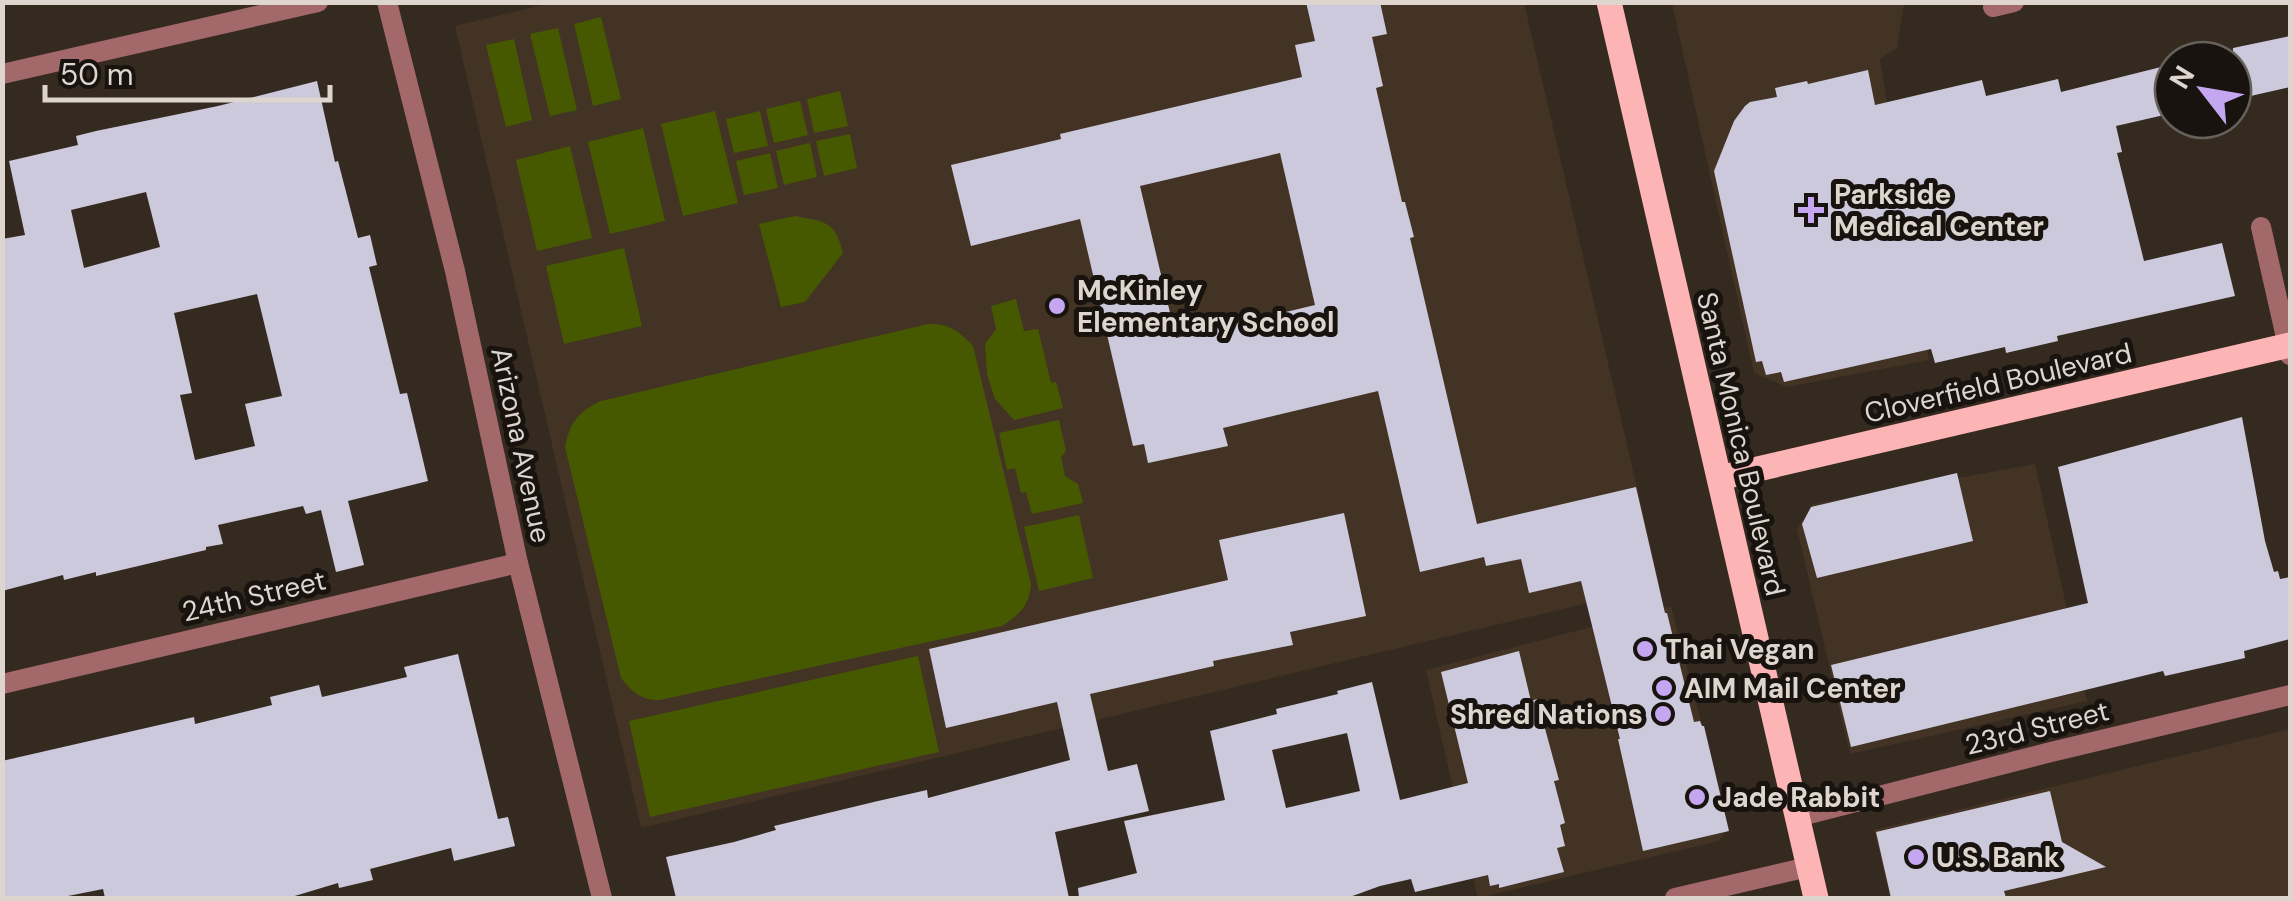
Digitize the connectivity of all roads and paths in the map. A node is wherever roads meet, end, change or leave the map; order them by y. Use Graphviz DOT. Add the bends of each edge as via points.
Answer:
graph roads {
  1 [pos="318,2"];
  2 [pos="387,2"];
  3 [pos="1608,2"];
  4 [pos="2014,2"];
  5 [pos="1993,8"];
  6 [pos="2,74"];
  7 [pos="2262,227"];
  8 [pos="2290,349"];
  9 [pos="1719,478"];
  10 [pos="518,562"];
  11 [pos="2,684"];
  12 [pos="2290,695"];
  13 [pos="1797,818"];
  14 [pos="1808,867"];
  15 [pos="602,898"];
  16 [pos="1675,898"];
  17 [pos="1816,898"];
  1 -- 6 [label="street"];
  2 -- 10 [label="street, Arizona Avenue"];
  3 -- 9 [label="main road, Santa Monica Boulevard"];
  4 -- 5 [label="street"];
  7 -- 8 [label="street"];
  8 -- 9 [label="main road, Cloverfield Boulevard"];
  9 -- 13 [label="main road, Santa Monica Boulevard"];
  10 -- 11 [label="street, 24th Street"];
  10 -- 15 [label="street, Arizona Avenue"];
  12 -- 13 [label="street, 23rd Street"];
  13 -- 14 [label="main road, Santa Monica Boulevard"];
  14 -- 16 [label="street"];
  14 -- 17 [label="main road, Santa Monica Boulevard"];
}
